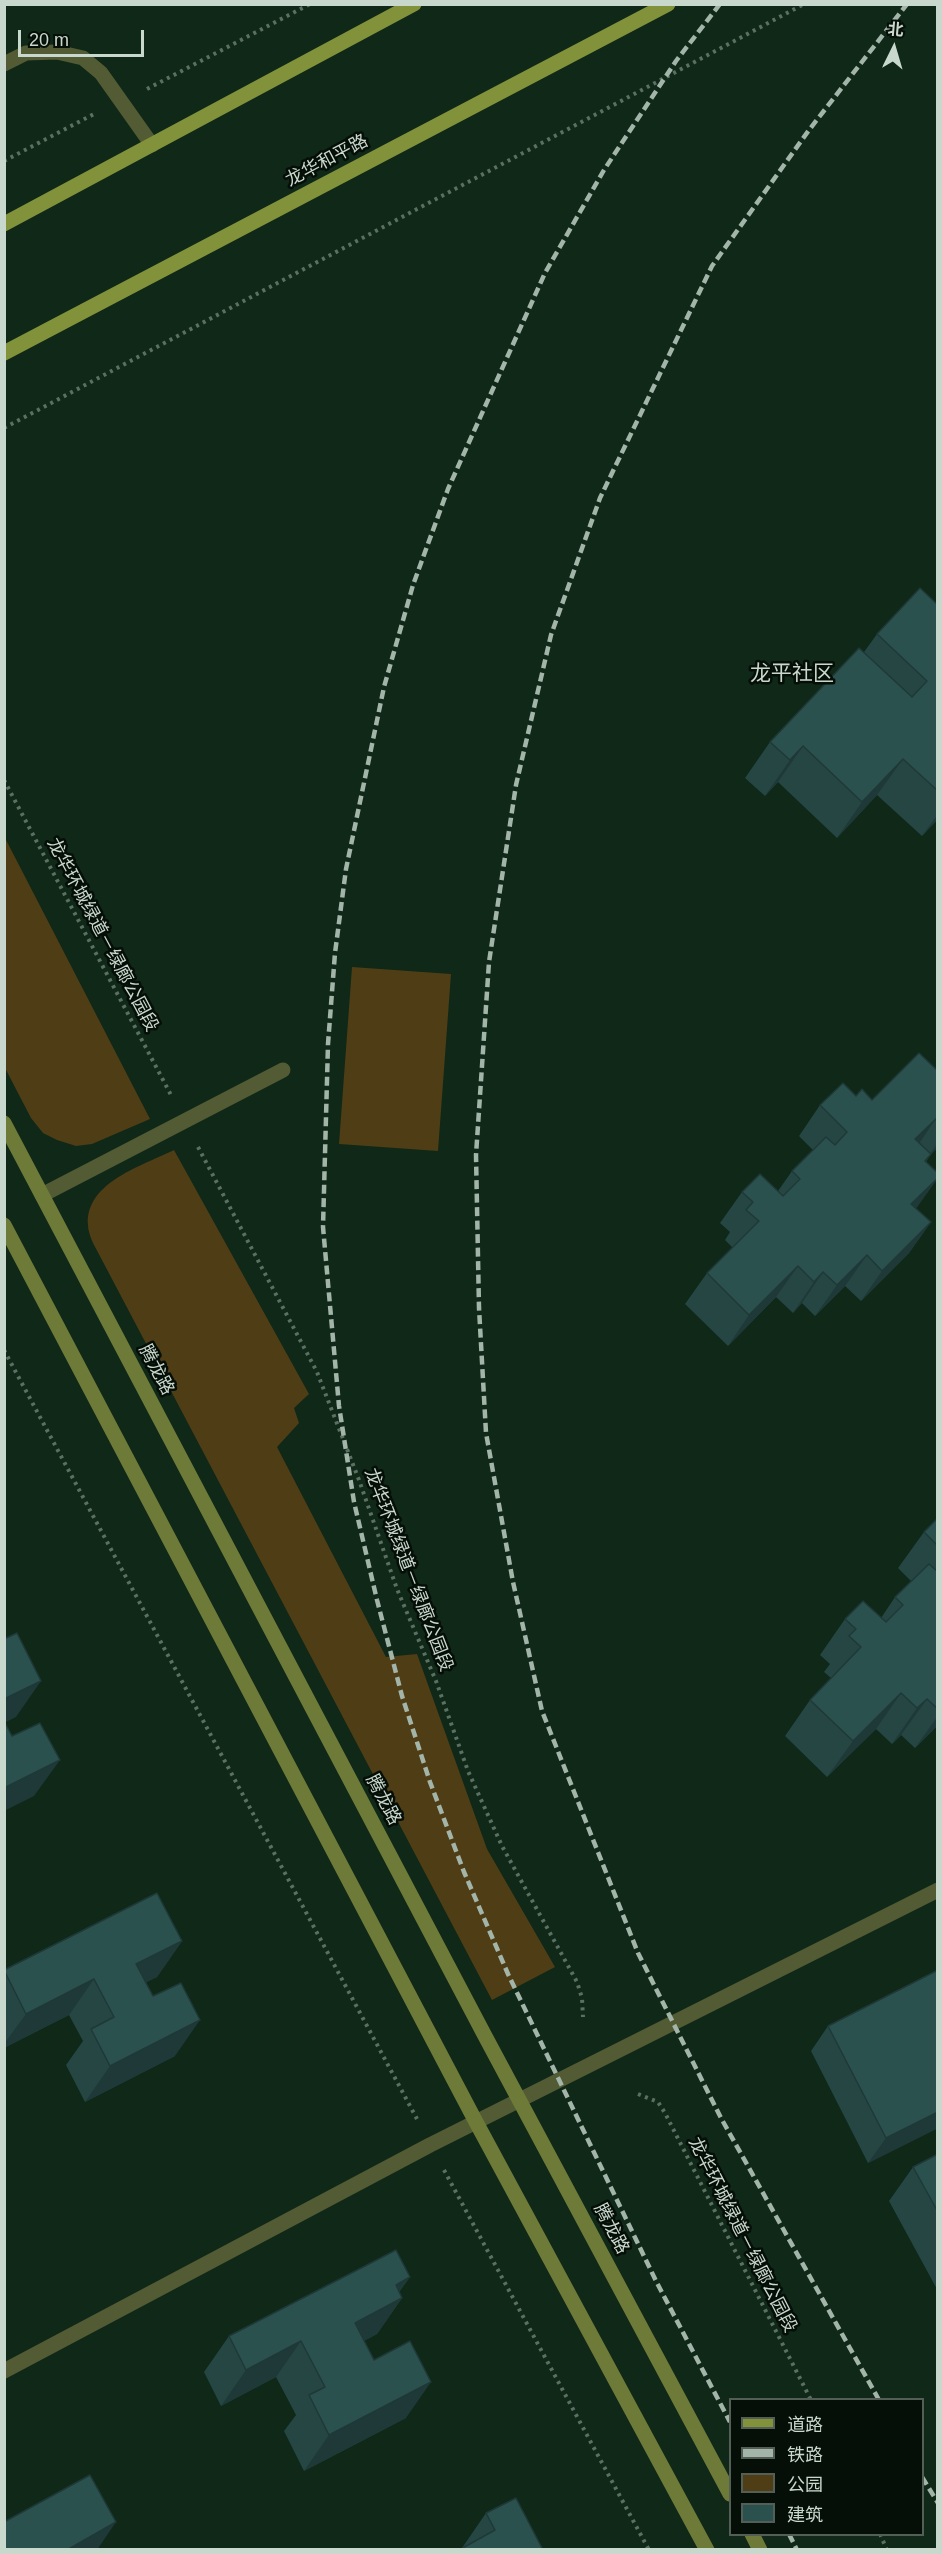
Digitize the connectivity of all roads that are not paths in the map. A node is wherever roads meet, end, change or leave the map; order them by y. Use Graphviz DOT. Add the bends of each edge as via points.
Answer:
graph roads {
  1 [pos="414,4"];
  2 [pos="668,4"];
  3 [pos="4,64"];
  4 [pos="152,145"];
  5 [pos="4,224"];
  6 [pos="4,353"];
  7 [pos="283,1070"];
  8 [pos="4,1123"];
  9 [pos="42,1195"];
  10 [pos="4,1225"];
  11 [pos="938,1890"];
  12 [pos="519,2100"];
  13 [pos="476,2122"];
  14 [pos="4,2372"];
  15 [pos="729,2492"];
  16 [pos="753,2536"];
  17 [pos="707,2550"];
  18 [pos="760,2550"];
  1 -- 4 [label="main road"];
  2 -- 6 [label="main road, 龙华和平路"];
  3 -- 4 [label="street" via="26,53 57,52 83,58 101,73"];
  4 -- 5 [label="main road"];
  7 -- 9 [label="street"];
  8 -- 9 [label="main road, 腾龙路"];
  9 -- 12 [label="main road, 腾龙路"];
  10 -- 13 [label="main road"];
  11 -- 12 [label="street"];
  12 -- 13 [label="street"];
  12 -- 15 [label="main road, 腾龙路"];
  13 -- 14 [label="street"];
  13 -- 17 [label="main road"];
  16 -- 18 [label="main road"];
}
